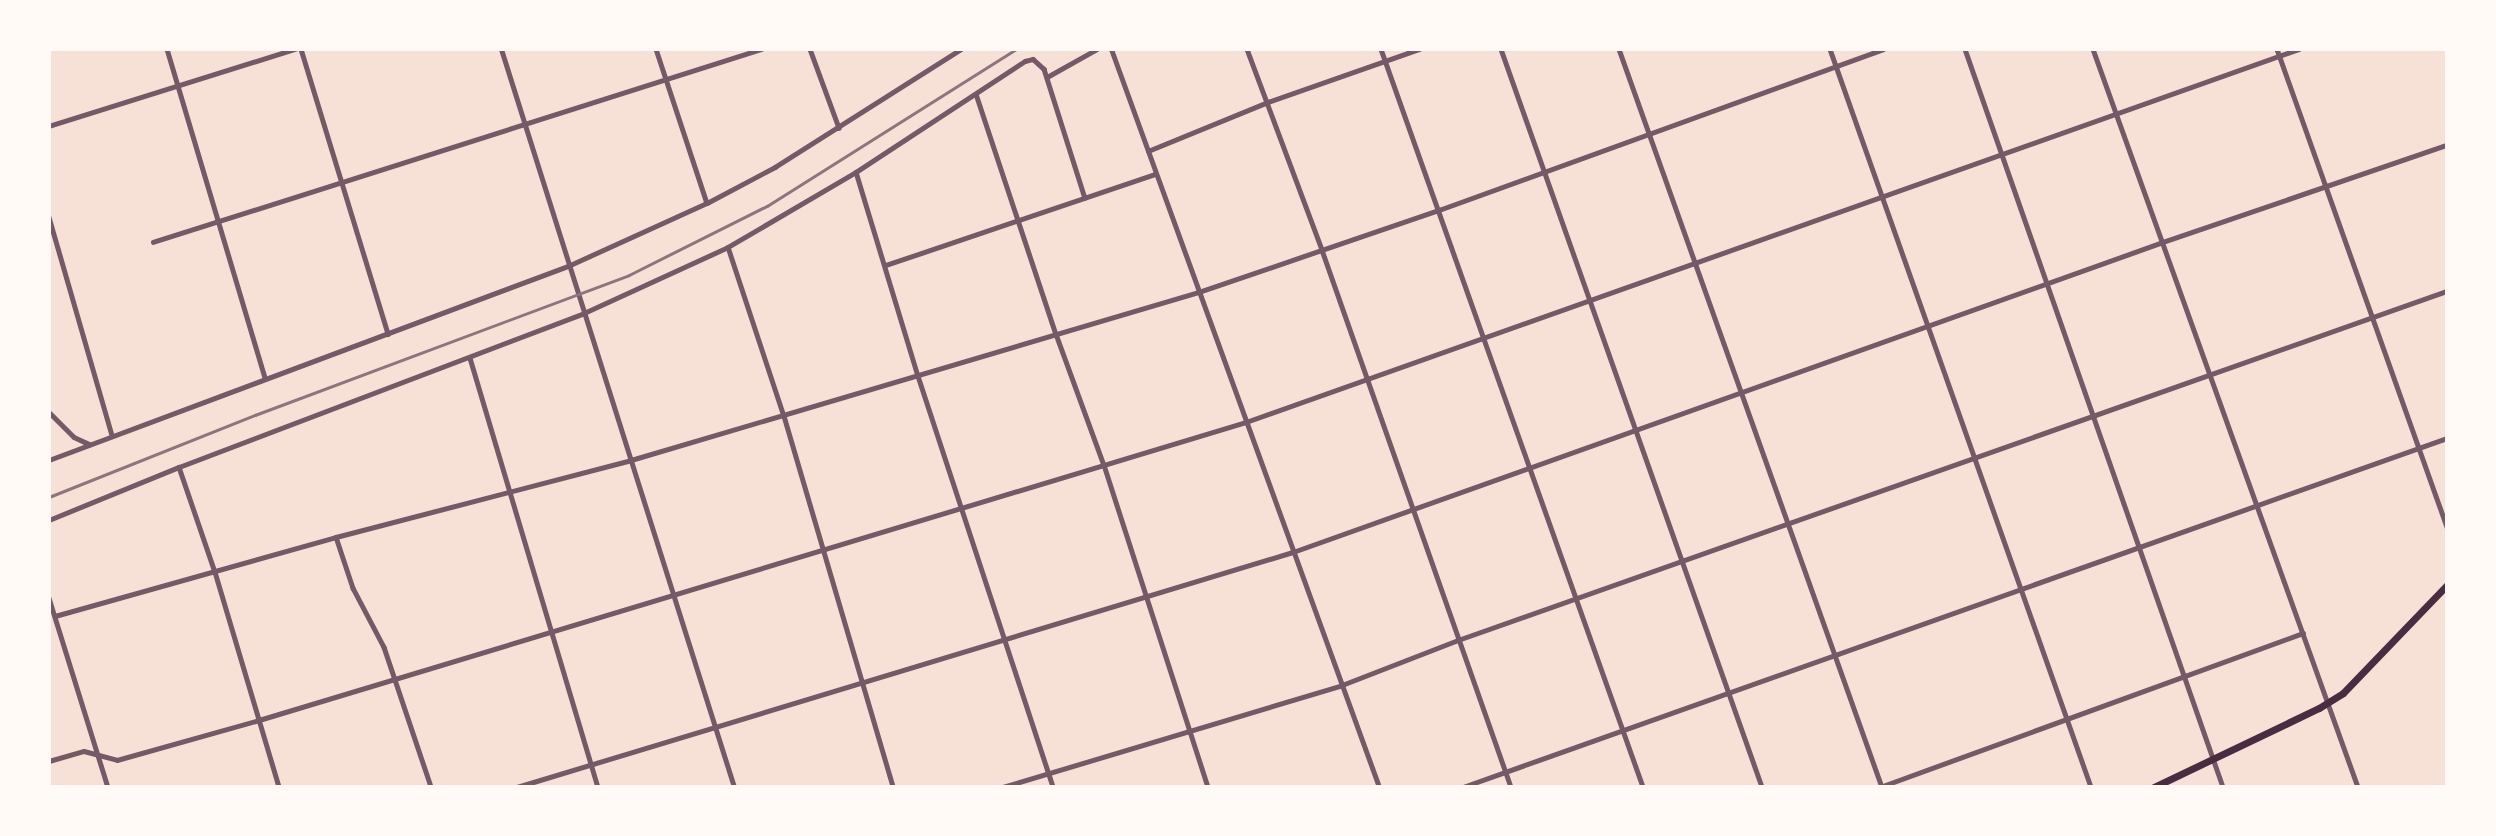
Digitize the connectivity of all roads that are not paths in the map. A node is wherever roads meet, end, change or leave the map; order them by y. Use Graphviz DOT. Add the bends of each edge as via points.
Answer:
graph roads {
  1 [pos="166,49"];
  2 [pos="295,49"];
  3 [pos="301,49"];
  4 [pos="501,49"];
  5 [pos="656,49"];
  6 [pos="761,49"];
  7 [pos="810,49"];
  8 [pos="961,49"];
  9 [pos="1097,49"];
  10 [pos="1111,49"];
  11 [pos="1247,49"];
  12 [pos="1381,49"];
  13 [pos="1419,49"];
  14 [pos="1501,49"];
  15 [pos="1619,49"];
  16 [pos="1830,49"];
  17 [pos="1883,49"];
  18 [pos="1965,49"];
  19 [pos="2093,49"];
  20 [pos="2277,49"];
  21 [pos="2299,49"];
  22 [pos="2279,56"];
  23 [pos="1385,60"];
  24 [pos="1836,65"];
  25 [pos="1047,77"];
  26 [pos="666,80"];
  27 [pos="178,86"];
  28 [pos="976,94"];
  29 [pos="1268,102"];
  30 [pos="2117,114"];
  31 [pos="49,126"];
  32 [pos="525,126"];
  33 [pos="839,128"];
  34 [pos="1649,133"];
  35 [pos="2447,145"];
  36 [pos="1147,151"];
  37 [pos="2002,155"];
  38 [pos="856,172"];
  39 [pos="1545,172"];
  40 [pos="1156,174"];
  41 [pos="342,183"];
  42 [pos="2326,186"];
  43 [pos="1880,196"];
  44 [pos="1085,198"];
  45 [pos="707,203"];
  46 [pos="1438,210"];
  47 [pos="49,217"];
  48 [pos="219,221"];
  49 [pos="1018,221"];
  50 [pos="153,242"];
  51 [pos="2163,242"];
  52 [pos="728,247"];
  53 [pos="1322,250"];
  54 [pos="1695,264"];
  55 [pos="886,265"];
  56 [pos="568,266"];
  57 [pos="2047,285"];
  58 [pos="2447,291"];
  59 [pos="1199,292"];
  60 [pos="1590,300"];
  61 [pos="584,313"];
  62 [pos="2372,317"];
  63 [pos="1926,326"];
  64 [pos="388,334"];
  65 [pos="1056,334"];
  66 [pos="1485,340"];
  67 [pos="470,358"];
  68 [pos="918,376"];
  69 [pos="2211,376"];
  70 [pos="265,377"];
  71 [pos="1367,381"];
  72 [pos="1741,394"];
  73 [pos="49,412"];
  74 [pos="784,416"];
  75 [pos="2093,416"];
  76 [pos="1246,422"];
  77 [pos="1638,430"];
  78 [pos="112,435"];
  79 [pos="2447,438"];
  80 [pos="89,444"];
  81 [pos="2419,448"];
  82 [pos="1974,459"];
  83 [pos="49,460"];
  84 [pos="631,460"];
  85 [pos="1104,465"];
  86 [pos="179,467"];
  87 [pos="1530,468"];
  88 [pos="508,491"];
  89 [pos="2257,506"];
  90 [pos="962,509"];
  91 [pos="1415,510"];
  92 [pos="49,520"];
  93 [pos="1787,526"];
  94 [pos="2447,527"];
  95 [pos="336,537"];
  96 [pos="822,549"];
  97 [pos="2139,549"];
  98 [pos="1293,552"];
  99 [pos="1683,562"];
  100 [pos="215,572"];
  101 [pos="2447,585"];
  102 [pos="2021,591"];
  103 [pos="673,594"];
  104 [pos="1147,597"];
  105 [pos="49,598"];
  106 [pos="1577,599"];
  107 [pos="55,616"];
  108 [pos="550,633"];
  109 [pos="2303,634"];
  110 [pos="1006,638"];
  111 [pos="1458,640"];
  112 [pos="1835,656"];
  113 [pos="395,677"];
  114 [pos="2185,678"];
  115 [pos="861,682"];
  116 [pos="1342,685"];
  117 [pos="1728,692"];
  118 [pos="2328,703"];
  119 [pos="2067,719"];
  120 [pos="259,720"];
  121 [pos="715,727"];
  122 [pos="1623,729"];
  123 [pos="1190,732"];
  124 [pos="99,758"];
  125 [pos="2213,759"];
  126 [pos="49,761"];
  127 [pos="590,763"];
  128 [pos="1506,772"];
  129 [pos="1049,774"];
  130 [pos="108,787"];
  131 [pos="279,787"];
  132 [pos="431,787"];
  133 [pos="517,787"];
  134 [pos="598,787"];
  135 [pos="734,787"];
  136 [pos="893,787"];
  137 [pos="1003,787"];
  138 [pos="1053,787"];
  139 [pos="1209,787"];
  140 [pos="1379,787"];
  141 [pos="1463,787"];
  142 [pos="1511,787"];
  143 [pos="1643,787"];
  144 [pos="1762,787"];
  145 [pos="1881,787"];
  146 [pos="2091,787"];
  147 [pos="2154,787"];
  148 [pos="2222,787"];
  149 [pos="2358,787"];
  1 -- 27 [label="street"];
  2 -- 27 [label="street"];
  3 -- 41 [label="street"];
  4 -- 32 [label="street"];
  5 -- 26 [label="street"];
  6 -- 26 [label="street"];
  7 -- 33 [label="street"];
  8 -- 33 [label="street"];
  9 -- 25 [label="street"];
  10 -- 36 [label="street"];
  11 -- 29 [label="street"];
  12 -- 23 [label="street"];
  13 -- 23 [label="street"];
  14 -- 39 [label="street"];
  15 -- 34 [label="street"];
  16 -- 24 [label="street"];
  17 -- 24 [label="street"];
  18 -- 37 [label="street"];
  19 -- 30 [label="street"];
  20 -- 22 [label="street"];
  21 -- 22 [label="street"];
  22 -- 30 [label="street"];
  22 -- 42 [label="street"];
  23 -- 29 [label="street"];
  23 -- 46 [label="street"];
  24 -- 34 [label="street"];
  24 -- 43 [label="street"];
  25 -- 28 [label="street" via="1033,59"];
  25 -- 44 [label="street"];
  26 -- 32 [label="street"];
  26 -- 45 [label="street"];
  27 -- 31 [label="street"];
  27 -- 48 [label="street"];
  28 -- 38 [label="street"];
  28 -- 49 [label="street"];
  29 -- 36 [label="street"];
  29 -- 53 [label="street"];
  30 -- 37 [label="street"];
  30 -- 51 [label="street"];
  32 -- 41 [label="street"];
  32 -- 56 [label="street"];
  33 -- 45 [label="street"];
  34 -- 39 [label="street"];
  34 -- 54 [label="street"];
  35 -- 42 [label="street"];
  36 -- 40 [label="street"];
  37 -- 43 [label="street"];
  37 -- 57 [label="street"];
  38 -- 52 [label="street"];
  38 -- 55 [label="street"];
  39 -- 46 [label="street"];
  39 -- 60 [label="street"];
  40 -- 44 [label="street"];
  40 -- 59 [label="street"];
  41 -- 48 [label="street"];
  41 -- 64 [label="street"];
  42 -- 51 [label="street"];
  42 -- 62 [label="street"];
  43 -- 54 [label="street"];
  43 -- 63 [label="street"];
  44 -- 49 [label="street"];
  45 -- 56 [label="street"];
  46 -- 53 [label="street"];
  46 -- 66 [label="street"];
  47 -- 78 [label="street"];
  48 -- 50 [label="street"];
  48 -- 70 [label="street"];
  49 -- 55 [label="street"];
  49 -- 65 [label="street"];
  51 -- 57 [label="street"];
  51 -- 69 [label="street"];
  52 -- 61 [label="street"];
  52 -- 74 [label="street"];
  53 -- 59 [label="street"];
  53 -- 71 [label="street"];
  54 -- 60 [label="street"];
  54 -- 72 [label="street"];
  55 -- 68 [label="street"];
  56 -- 61 [label="street"];
  56 -- 64 [label="street"];
  57 -- 63 [label="street"];
  57 -- 75 [label="street"];
  58 -- 62 [label="street"];
  59 -- 65 [label="street"];
  59 -- 76 [label="street"];
  60 -- 66 [label="street"];
  60 -- 77 [label="street"];
  61 -- 67 [label="street"];
  61 -- 84 [label="street"];
  62 -- 69 [label="street"];
  62 -- 81 [label="street"];
  63 -- 72 [label="street"];
  63 -- 82 [label="street"];
  64 -- 70 [label="street"];
  65 -- 68 [label="street"];
  65 -- 85 [label="street"];
  66 -- 71 [label="street"];
  66 -- 87 [label="street"];
  67 -- 86 [label="street"];
  67 -- 88 [label="street"];
  68 -- 74 [label="street"];
  68 -- 90 [label="street"];
  69 -- 75 [label="street"];
  69 -- 89 [label="street"];
  70 -- 78 [label="street"];
  71 -- 76 [label="street"];
  71 -- 91 [label="street"];
  72 -- 77 [label="street"];
  72 -- 93 [label="street"];
  73 -- 80 [label="street" via="74,437"];
  74 -- 84 [label="street"];
  74 -- 96 [label="street"];
  75 -- 82 [label="street"];
  75 -- 97 [label="street"];
  76 -- 85 [label="street"];
  76 -- 98 [label="street"];
  77 -- 87 [label="street"];
  77 -- 99 [label="street"];
  78 -- 80 [label="street"];
  79 -- 81 [label="street"];
  80 -- 83 [label="street"];
  81 -- 89 [label="street"];
  81 -- 94 [label="street"];
  82 -- 93 [label="street"];
  82 -- 102 [label="street"];
  84 -- 88 [label="street"];
  84 -- 103 [label="street"];
  85 -- 90 [label="street"];
  85 -- 104 [label="street"];
  86 -- 92 [label="street"];
  86 -- 100 [label="street"];
  87 -- 91 [label="street"];
  87 -- 106 [label="street"];
  88 -- 95 [label="street"];
  88 -- 108 [label="street"];
  89 -- 97 [label="street"];
  89 -- 109 [label="street"];
  90 -- 96 [label="street"];
  90 -- 110 [label="street"];
  91 -- 98 [label="street"];
  91 -- 111 [label="street"];
  93 -- 99 [label="street"];
  93 -- 112 [label="street"];
  95 -- 100 [label="street"];
  95 -- 113 [label="street" via="353,588"];
  96 -- 103 [label="street"];
  96 -- 115 [label="street"];
  97 -- 102 [label="street"];
  97 -- 114 [label="street"];
  98 -- 104 [label="street"];
  98 -- 116 [label="street"];
  99 -- 106 [label="street"];
  99 -- 117 [label="street"];
  100 -- 107 [label="street"];
  100 -- 120 [label="street"];
  101 -- 118 [label="main road"];
  102 -- 112 [label="street"];
  102 -- 119 [label="street"];
  103 -- 108 [label="street"];
  103 -- 121 [label="street"];
  104 -- 110 [label="street"];
  104 -- 123 [label="street"];
  105 -- 107 [label="street"];
  106 -- 111 [label="street"];
  106 -- 122 [label="street"];
  107 -- 124 [label="street"];
  108 -- 113 [label="street"];
  108 -- 127 [label="street"];
  109 -- 114 [label="street"];
  109 -- 118 [label="street"];
  110 -- 115 [label="street"];
  110 -- 129 [label="street"];
  111 -- 116 [label="street"];
  111 -- 128 [label="street"];
  112 -- 117 [label="street"];
  112 -- 145 [label="street"];
  113 -- 120 [label="street"];
  113 -- 132 [label="street"];
  114 -- 119 [label="street"];
  114 -- 125 [label="street"];
  115 -- 121 [label="street"];
  115 -- 136 [label="street"];
  116 -- 123 [label="street"];
  116 -- 140 [label="street"];
  117 -- 122 [label="street"];
  117 -- 144 [label="street"];
  118 -- 125 [label="main road"];
  118 -- 149 [label="street"];
  119 -- 145 [label="street"];
  119 -- 146 [label="street"];
  120 -- 124 [label="street" via="117,760"];
  120 -- 131 [label="street"];
  121 -- 127 [label="street"];
  121 -- 135 [label="street"];
  122 -- 128 [label="street"];
  122 -- 143 [label="street"];
  123 -- 129 [label="street"];
  123 -- 139 [label="street"];
  124 -- 126 [label="street" via="84,751"];
  124 -- 130 [label="street"];
  125 -- 147 [label="main road"];
  125 -- 148 [label="street"];
  127 -- 133 [label="street"];
  127 -- 134 [label="street"];
  128 -- 141 [label="street"];
  128 -- 142 [label="street"];
  129 -- 137 [label="street"];
  129 -- 138 [label="street"];
}
